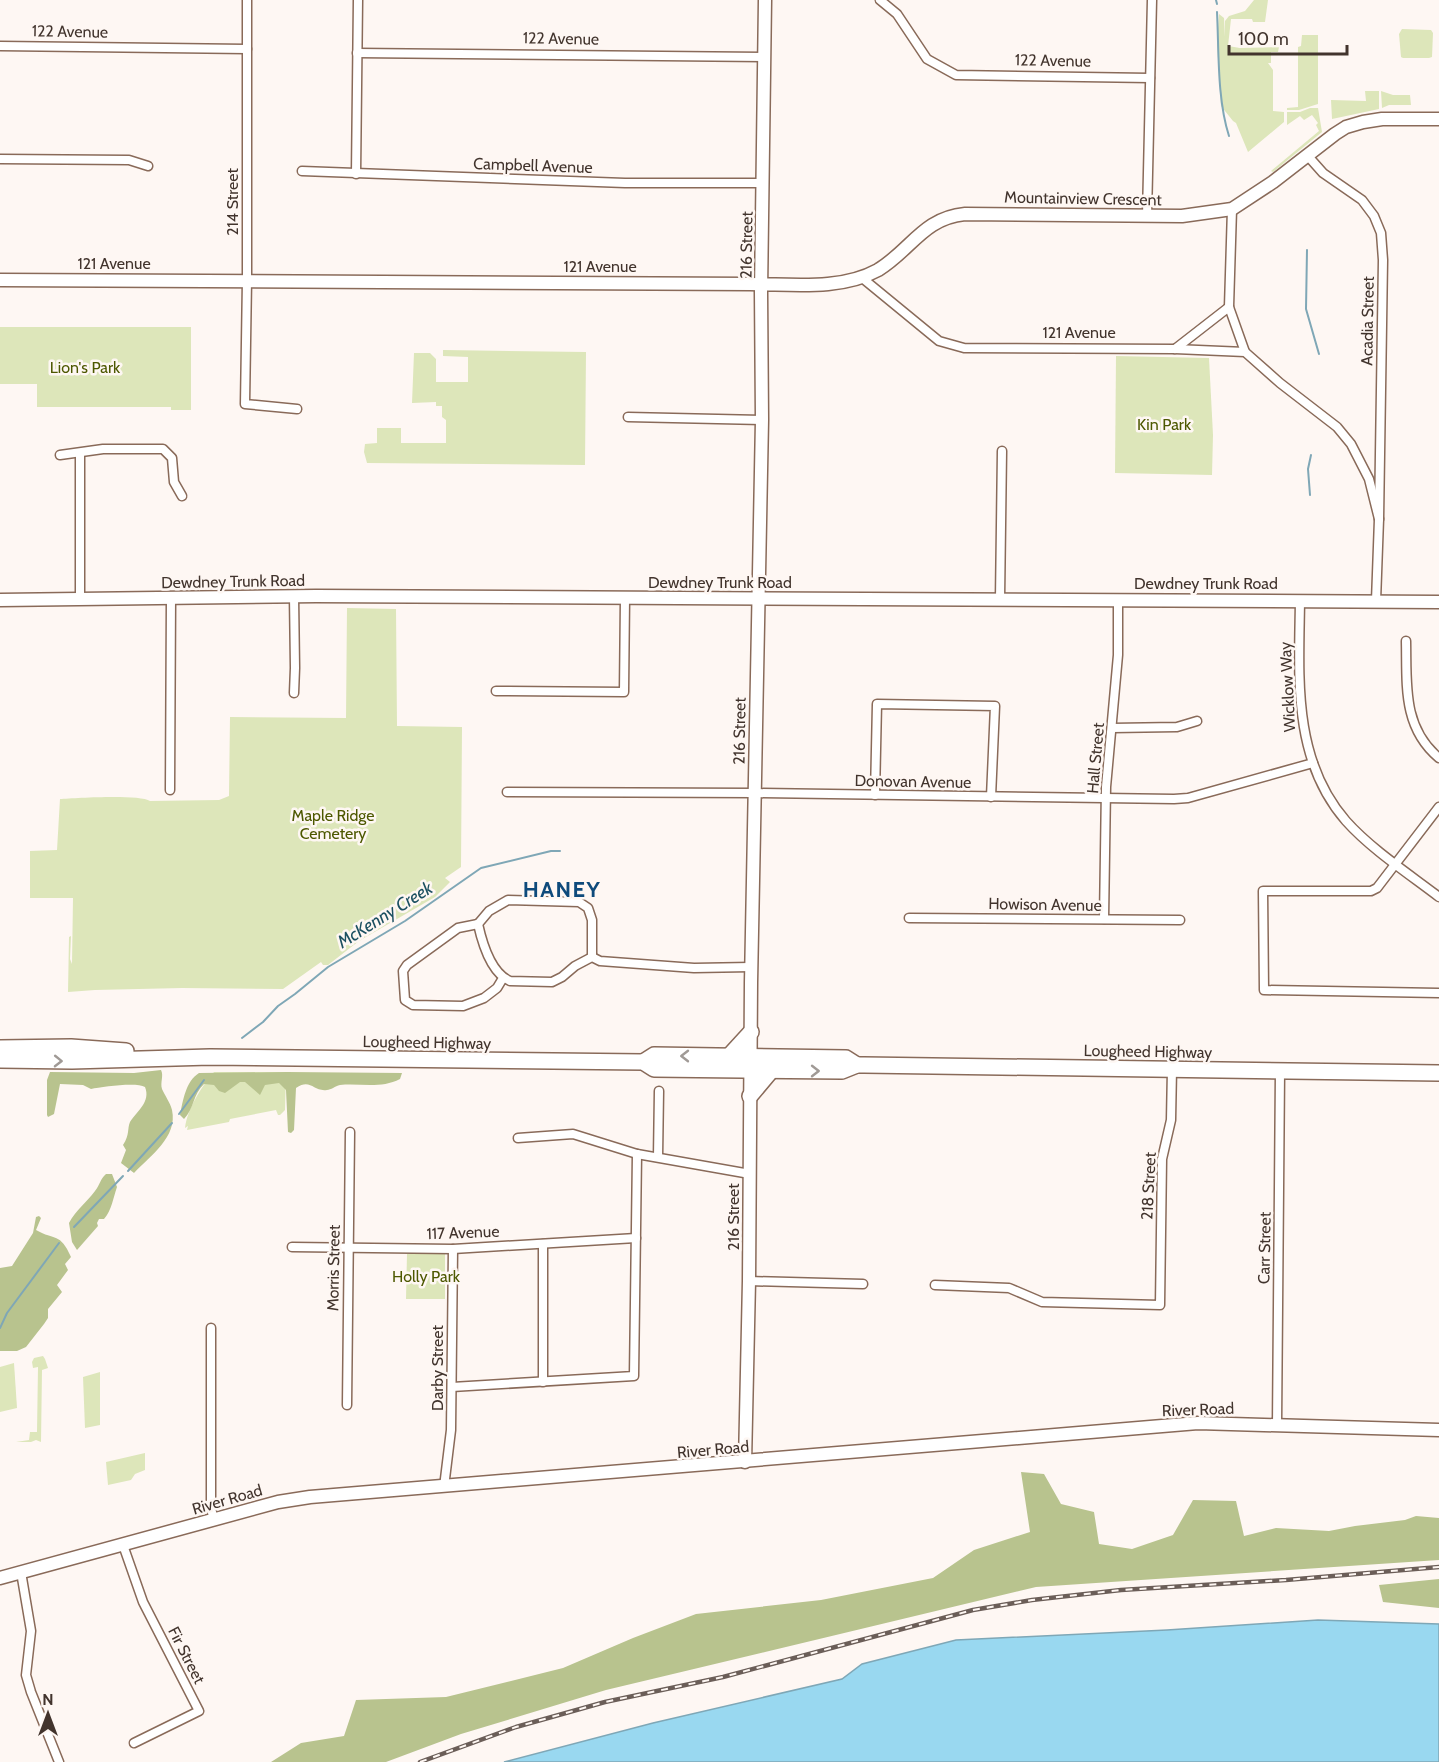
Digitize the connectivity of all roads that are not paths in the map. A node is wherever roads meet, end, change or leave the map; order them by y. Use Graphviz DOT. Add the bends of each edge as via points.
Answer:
graph roads {
  1 [pos="247,0"];
  2 [pos="358,0"];
  3 [pos="765,0"];
  4 [pos="880,0"];
  5 [pos="1152,0"];
  6 [pos="0,46"];
  7 [pos="247,49"];
  8 [pos="357,53"];
  9 [pos="764,57"];
  10 [pos="1150,78"];
  11 [pos="1439,119"];
  12 [pos="1307,155"];
  13 [pos="0,159"];
  14 [pos="148,166"];
  15 [pos="302,171"];
  16 [pos="356,174"];
  17 [pos="763,183"];
  18 [pos="1232,209"];
  19 [pos="1147,216"];
  20 [pos="861,278"];
  21 [pos="0,280"];
  22 [pos="247,280"];
  23 [pos="762,284"];
  24 [pos="1229,307"];
  25 [pos="1175,349"];
  26 [pos="1245,352"];
  27 [pos="297,409"];
  28 [pos="628,417"];
  29 [pos="762,420"];
  30 [pos="1002,451"];
  31 [pos="80,453"];
  32 [pos="60,455"];
  33 [pos="182,496"];
  34 [pos="1379,519"];
  35 [pos="294,596"];
  36 [pos="171,598"];
  37 [pos="625,598"];
  38 [pos="759,598"];
  39 [pos="80,599"];
  40 [pos="1000,599"];
  41 [pos="1118,599"];
  42 [pos="0,600"];
  43 [pos="1300,601"];
  44 [pos="1376,601"];
  45 [pos="1439,602"];
  46 [pos="1406,640"];
  47 [pos="496,691"];
  48 [pos="294,693"];
  49 [pos="1197,721"];
  50 [pos="1112,728"];
  51 [pos="1439,758"];
  52 [pos="1313,763"];
  53 [pos="170,790"];
  54 [pos="507,792"];
  55 [pos="754,793"];
  56 [pos="875,795"];
  57 [pos="991,797"];
  58 [pos="1106,798"];
  59 [pos="1439,807"];
  60 [pos="1395,864"];
  61 [pos="1439,897"];
  62 [pos="909,918"];
  63 [pos="1104,919"];
  64 [pos="1180,920"];
  65 [pos="478,924"];
  66 [pos="592,957"];
  67 [pos="751,967"];
  68 [pos="503,978"];
  69 [pos="1439,993"];
  70 [pos="751,1032"];
  71 [pos="729,1056"];
  72 [pos="0,1057"];
  73 [pos="643,1062"];
  74 [pos="751,1063"];
  75 [pos="857,1065"];
  76 [pos="1172,1069"];
  77 [pos="771,1071"];
  78 [pos="1280,1071"];
  79 [pos="1439,1073"];
  80 [pos="659,1091"];
  81 [pos="750,1096"];
  82 [pos="350,1132"];
  83 [pos="518,1138"];
  84 [pos="637,1154"];
  85 [pos="658,1157"];
  86 [pos="750,1174"];
  87 [pos="636,1238"];
  88 [pos="543,1244"];
  89 [pos="292,1247"];
  90 [pos="349,1248"];
  91 [pos="453,1249"];
  92 [pos="749,1281"];
  93 [pos="863,1284"];
  94 [pos="935,1285"];
  95 [pos="211,1328"];
  96 [pos="543,1382"];
  97 [pos="452,1387"];
  98 [pos="347,1405"];
  99 [pos="1277,1425"];
  100 [pos="1439,1430"];
  101 [pos="745,1462"];
  102 [pos="444,1486"];
  103 [pos="214,1519"];
  104 [pos="123,1545"];
  105 [pos="21,1572"];
  106 [pos="0,1578"];
  107 [pos="134,1743"];
  108 [pos="59,1762"];
  1 -- 7 [label="street, 214 Street"];
  2 -- 8 [label="street"];
  3 -- 9 [label="street, 216 Street"];
  4 -- 10 [label="street, 122 Avenue" via="897,14 927,59 956,75"];
  5 -- 10 [label="street"];
  6 -- 7 [label="street, 122 Avenue"];
  7 -- 22 [label="street, 214 Street"];
  8 -- 9 [label="street, 122 Avenue"];
  8 -- 16 [label="street"];
  9 -- 17 [label="street, 216 Street"];
  10 -- 19 [label="street"];
  11 -- 12 [label="street" via="1363,122 1339,131"];
  12 -- 18 [label="street, Mountainview Crescent"];
  12 -- 34 [label="street, Acadia Street" via="1323,173 1362,201 1381,233"];
  13 -- 14 [label="street" via="129,160"];
  15 -- 16 [label="street, Campbell Avenue"];
  16 -- 17 [label="street, Campbell Avenue" via="625,183"];
  17 -- 23 [label="street, 216 Street"];
  18 -- 19 [label="street, Mountainview Crescent"];
  18 -- 24 [label="street"];
  19 -- 20 [label="street, Mountainview Crescent" via="949,216 932,223 890,262"];
  20 -- 23 [label="street, 121 Avenue" via="829,284"];
  20 -- 25 [label="street, 121 Avenue" via="939,341 964,348"];
  21 -- 22 [label="street, 121 Avenue"];
  22 -- 23 [label="street, 121 Avenue"];
  22 -- 27 [label="street, 214 Street" via="245,404"];
  23 -- 29 [label="street, 216 Street"];
  24 -- 25 [label="street"];
  24 -- 26 [label="street"];
  25 -- 26 [label="street, 121 Avenue"];
  26 -- 34 [label="street, Acadia Street" via="1337,427 1359,456"];
  28 -- 29 [label="street"];
  29 -- 38 [label="street, 216 Street"];
  30 -- 40 [label="street"];
  31 -- 32 [label="street"];
  31 -- 33 [label="street" via="163,449 172,458 174,482"];
  31 -- 39 [label="street"];
  34 -- 44 [label="street, Acadia Street"];
  35 -- 36 [label="street, Dewdney Trunk Road"];
  35 -- 37 [label="street, Dewdney Trunk Road"];
  35 -- 48 [label="street"];
  36 -- 39 [label="street, Dewdney Trunk Road"];
  36 -- 53 [label="street"];
  37 -- 38 [label="street, Dewdney Trunk Road"];
  37 -- 47 [label="street" via="624,692"];
  38 -- 40 [label="street, Dewdney Trunk Road"];
  38 -- 55 [label="street, 216 Street"];
  39 -- 42 [label="street, Dewdney Trunk Road"];
  40 -- 41 [label="street, Dewdney Trunk Road"];
  41 -- 43 [label="street, Dewdney Trunk Road"];
  41 -- 50 [label="street, Hall Street"];
  43 -- 44 [label="street, Dewdney Trunk Road"];
  43 -- 52 [label="street, Wicklow Way" via="1300,705"];
  44 -- 45 [label="street, Dewdney Trunk Road"];
  46 -- 51 [label="street" via="1407,702 1418,732"];
  49 -- 50 [label="street" via="1178,727"];
  50 -- 58 [label="street, Hall Street"];
  52 -- 58 [label="street, Donovan Avenue" via="1188,798"];
  52 -- 60 [label="street, Wicklow Way" via="1329,797 1346,820"];
  54 -- 55 [label="street, Donovan Avenue"];
  55 -- 56 [label="street, Donovan Avenue"];
  55 -- 67 [label="street, 216 Street"];
  56 -- 57 [label="street, Donovan Avenue"];
  56 -- 57 [label="street" via="877,704 995,706"];
  57 -- 58 [label="street, Donovan Avenue"];
  58 -- 63 [label="street, Hall Street"];
  59 -- 60 [label="street"];
  60 -- 61 [label="street, Wicklow Way"];
  60 -- 69 [label="street" via="1371,891 1263,891 1264,990"];
  62 -- 63 [label="street, Howison Avenue"];
  63 -- 64 [label="street, Howison Avenue"];
  65 -- 66 [label="street" via="489,910 508,900 579,902 588,908 592,920"];
  65 -- 68 [label="street" via="482,940"];
  65 -- 68 [label="street" via="458,928 407,965 403,972 405,999 413,1005 464,1006 484,998"];
  66 -- 67 [label="street" via="600,961 694,968"];
  66 -- 68 [label="street" via="552,982"];
  67 -- 70 [label="street, 216 Street"];
  70 -- 71 [label="highway"];
  70 -- 74 [label="street, 216 Street"];
  71 -- 73 [label="highway, Lougheed Highway, one-way" via="654,1055"];
  71 -- 74 [label="highway, Lougheed Highway"];
  72 -- 73 [label="highway, Lougheed Highway" via="72,1061 210,1057"];
  73 -- 74 [label="highway, Lougheed Highway" via="654,1069"];
  74 -- 75 [label="highway, Lougheed Highway" via="846,1058"];
  74 -- 77 [label="highway, Lougheed Highway"];
  74 -- 81 [label="street, 216 Street"];
  75 -- 76 [label="highway, Lougheed Highway"];
  77 -- 75 [label="highway, Lougheed Highway, one-way" via="842,1071"];
  76 -- 78 [label="highway, Lougheed Highway"];
  76 -- 94 [label="street, 218 Street" via="1171,1120 1162,1159 1160,1305 1042,1302 1009,1288"];
  77 -- 81 [label="highway"];
  78 -- 79 [label="highway, Lougheed Highway"];
  78 -- 99 [label="street, Carr Street"];
  80 -- 85 [label="street"];
  81 -- 86 [label="street, 216 Street"];
  82 -- 90 [label="street, Morris Street"];
  83 -- 84 [label="street" via="573,1134"];
  84 -- 85 [label="street"];
  84 -- 87 [label="street"];
  85 -- 86 [label="street"];
  86 -- 92 [label="street, 216 Street"];
  87 -- 88 [label="street, 117 Avenue"];
  87 -- 96 [label="street" via="634,1376"];
  88 -- 91 [label="street, 117 Avenue"];
  88 -- 96 [label="street"];
  89 -- 90 [label="street, 117 Avenue"];
  90 -- 91 [label="street, 117 Avenue"];
  90 -- 98 [label="street, Morris Street"];
  91 -- 97 [label="street, Darby Street"];
  92 -- 93 [label="street"];
  92 -- 101 [label="street, 216 Street"];
  95 -- 103 [label="street"];
  96 -- 97 [label="street"];
  97 -- 102 [label="street, Darby Street"];
  99 -- 100 [label="street, River Road"];
  99 -- 101 [label="street, River Road" via="1198,1423"];
  101 -- 102 [label="street, River Road"];
  102 -- 103 [label="street, River Road" via="287,1500"];
  103 -- 104 [label="street, River Road"];
  104 -- 105 [label="street, River Road"];
  104 -- 107 [label="street, Fir Street" via="142,1602 199,1711"];
  105 -- 106 [label="street, River Road"];
  105 -- 108 [label="street" via="31,1631 26,1675"];
}
